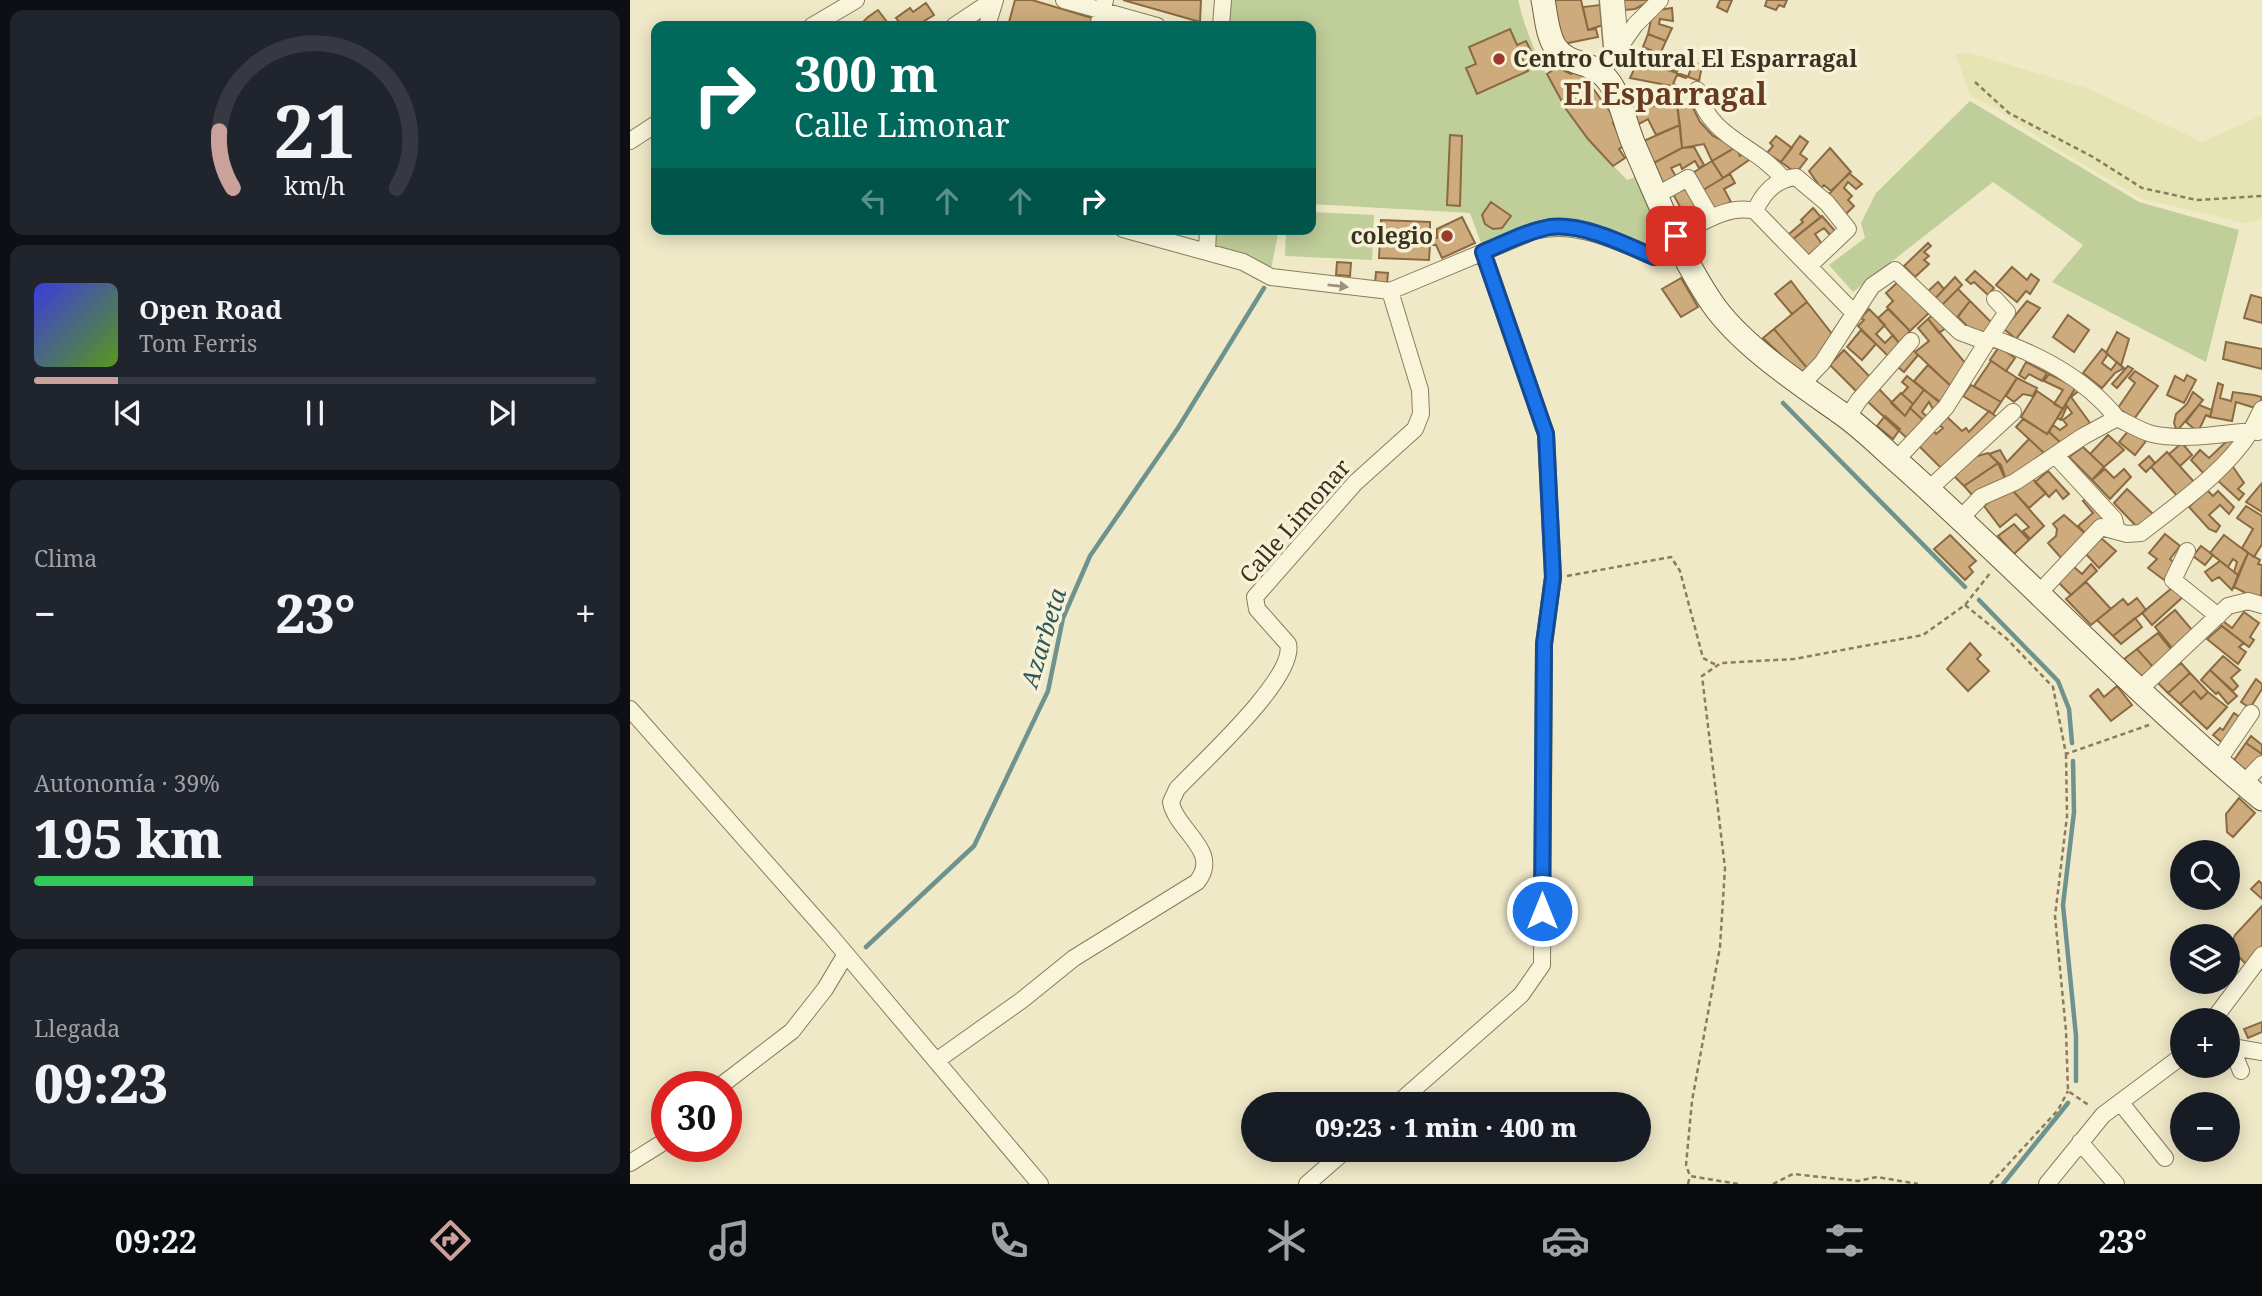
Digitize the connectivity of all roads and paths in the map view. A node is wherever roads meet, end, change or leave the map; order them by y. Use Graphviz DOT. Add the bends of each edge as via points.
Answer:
graph roads {
  1 [pos="856,0"];
  2 [pos="994,0"];
  3 [pos="1065,0"];
  4 [pos="1223,0"];
  5 [pos="1543,0"];
  6 [pos="1606,0"];
  7 [pos="1616,0"];
  8 [pos="1660,0"];
  9 [pos="1102,12"];
  10 [pos="820,21"];
  11 [pos="962,21"];
  12 [pos="988,21"];
  13 [pos="1137,21"];
  14 [pos="1221,21"];
  15 [pos="1611,58"];
  16 [pos="1975,82"];
  17 [pos="1697,90"];
  18 [pos="651,127"];
  19 [pos="630,141"];
  20 [pos="1783,179"];
  21 [pos="1657,195"];
  22 [pos="2262,196"];
  23 [pos="1755,211"];
  24 [pos="1711,218"];
  25 [pos="1145,235"];
  26 [pos="1208,235"];
  27 [pos="1678,240"];
  28 [pos="1207,252"];
  29 [pos="1483,252"];
  30 [pos="1809,266"];
  31 [pos="1390,291"];
  32 [pos="1995,299"];
  33 [pos="1854,313"];
  34 [pos="1988,339"];
  35 [pos="1911,341"];
  36 [pos="1800,386"];
  37 [pos="2262,409"];
  38 [pos="2013,412"];
  39 [pos="1847,418"];
  40 [pos="2117,418"];
  41 [pos="2257,432"];
  42 [pos="2056,455"];
  43 [pos="1896,460"];
  44 [pos="1929,489"];
  45 [pos="1961,518"];
  46 [pos="2117,531"];
  47 [pos="2187,551"];
  48 [pos="2001,560"];
  49 [pos="1553,577"];
  50 [pos="2038,594"];
  51 [pos="1965,605"];
  52 [pos="2262,605"];
  53 [pos="2218,616"];
  54 [pos="1717,666"];
  55 [pos="2140,689"];
  56 [pos="630,709"];
  57 [pos="2251,713"];
  58 [pos="2172,718"];
  59 [pos="2066,754"];
  60 [pos="2218,761"];
  61 [pos="2262,764"];
  62 [pos="2243,783"];
  63 [pos="2262,799"];
  64 [pos="846,954"];
  65 [pos="2262,955"];
  66 [pos="2222,1008"];
  67 [pos="2240,1046"];
  68 [pos="2262,1052"];
  69 [pos="936,1061"];
  70 [pos="2170,1065"];
  71 [pos="740,1071"];
  72 [pos="2068,1091"];
  73 [pos="1411,1092"];
  74 [pos="2119,1102"];
  75 [pos="2103,1115"];
  76 [pos="2080,1142"];
  77 [pos="651,1150"];
  78 [pos="2165,1158"];
  79 [pos="1332,1162"];
  80 [pos="630,1163"];
  81 [pos="1690,1176"];
  82 [pos="1040,1184"];
  83 [pos="1307,1184"];
  84 [pos="1688,1184"];
  85 [pos="1738,1184"];
  86 [pos="1773,1184"];
  87 [pos="1918,1184"];
  88 [pos="1990,1184"];
  89 [pos="2047,1184"];
  90 [pos="2116,1184"];
  1 -- 10 [label="street"];
  2 -- 11 [label="street"];
  2 -- 12 [label="street"];
  3 -- 9 [label="street"];
  4 -- 14 [label="street"];
  5 -- 15 [label="main road" via="1556,49 1567,57"];
  6 -- 15 [label="street"];
  7 -- 15 [label="street"];
  8 -- 15 [label="street"];
  9 -- 13 [label="street"];
  15 -- 21 [label="main road" via="1616,95"];
  16 -- 22 [label="path" via="2009,113 2142,188 2197,200"];
  17 -- 20 [label="street" via="1701,106 1723,132"];
  18 -- 19 [label="street"];
  20 -- 23 [label="street"];
  20 -- 30 [label="street" via="1796,177 1827,203 1848,229"];
  21 -- 24 [label="street" via="1688,178"];
  21 -- 27 [label="main road"];
  23 -- 24 [label="street" via="1743,208"];
  23 -- 30 [label="street"];
  24 -- 27 [label="street"];
  25 -- 28 [label="street"];
  26 -- 28 [label="street"];
  27 -- 29 [label="street" via="1654,257 1595,234 1556,227"];
  27 -- 36 [label="main road" via="1725,320"];
  28 -- 31 [label="street, one-way" via="1250,264 1271,277"];
  29 -- 31 [label="street"];
  29 -- 49 [label="street" via="1546,434"];
  30 -- 33 [label="street"];
  31 -- 69 [label="street, Calle Limonar" via="1420,390 1419,423 1355,483 1255,597 1257,609 1288,644 1287,662 1269,691 1177,789 1171,802 1205,856 1202,875 1074,958"];
  32 -- 34 [label="street" via="2007,312"];
  33 -- 34 [label="street" via="1872,286 1895,270 1959,331"];
  33 -- 36 [label="street" via="1822,363"];
  34 -- 40 [label="street" via="2036,354 2098,395"];
  34 -- 43 [label="street" via="1946,407"];
  35 -- 39 [label="street"];
  36 -- 39 [label="main road"];
  37 -- 41 [label="street"];
  38 -- 44 [label="street"];
  39 -- 43 [label="main road"];
  40 -- 41 [label="street" via="2150,433 2174,437"];
  40 -- 42 [label="street"];
  41 -- 46 [label="street" via="2210,478 2141,533"];
  42 -- 45 [label="street" via="2015,482 1981,496"];
  42 -- 46 [label="street" via="2114,519"];
  43 -- 44 [label="main road"];
  44 -- 45 [label="main road"];
  45 -- 48 [label="main road"];
  46 -- 50 [label="street" via="2101,527"];
  47 -- 53 [label="street" via="2173,580"];
  48 -- 50 [label="main road"];
  48 -- 51 [label="path"];
  49 -- 54 [label="path" via="1671,557 1680,570 1703,657"];
  49 -- 73 [label="street" via="1544,644 1542,965 1521,995"];
  50 -- 55 [label="main road"];
  51 -- 54 [label="path" via="1923,635 1794,659"];
  51 -- 59 [label="path" via="2007,639 2053,687"];
  52 -- 53 [label="street" via="2238,603"];
  53 -- 55 [label="street"];
  54 -- 81 [label="path" via="1702,676 1725,869 1720,947 1692,1101 1686,1165"];
  55 -- 58 [label="main road"];
  56 -- 64 [label="street"];
  57 -- 60 [label="street"];
  58 -- 59 [label="path"];
  58 -- 60 [label="main road"];
  59 -- 72 [label="path" via="2067,816 2055,916"];
  60 -- 62 [label="main road"];
  61 -- 62 [label="street"];
  62 -- 63 [label="main road"];
  64 -- 69 [label="street"];
  64 -- 71 [label="street" via="792,1031"];
  65 -- 66 [label="street"];
  67 -- 68 [label="street"];
  69 -- 82 [label="street"];
  70 -- 74 [label="street"];
  72 -- 75 [label="path"];
  72 -- 88 [label="path" via="2058,1110"];
  74 -- 75 [label="street"];
  74 -- 78 [label="street"];
  75 -- 76 [label="street"];
  76 -- 89 [label="street"];
  76 -- 90 [label="street"];
  77 -- 80 [label="street"];
  79 -- 83 [label="street"];
  81 -- 84 [label="path"];
  81 -- 85 [label="path"];
  86 -- 87 [label="path" via="1793,1174 1858,1181 1877,1177"];
}
